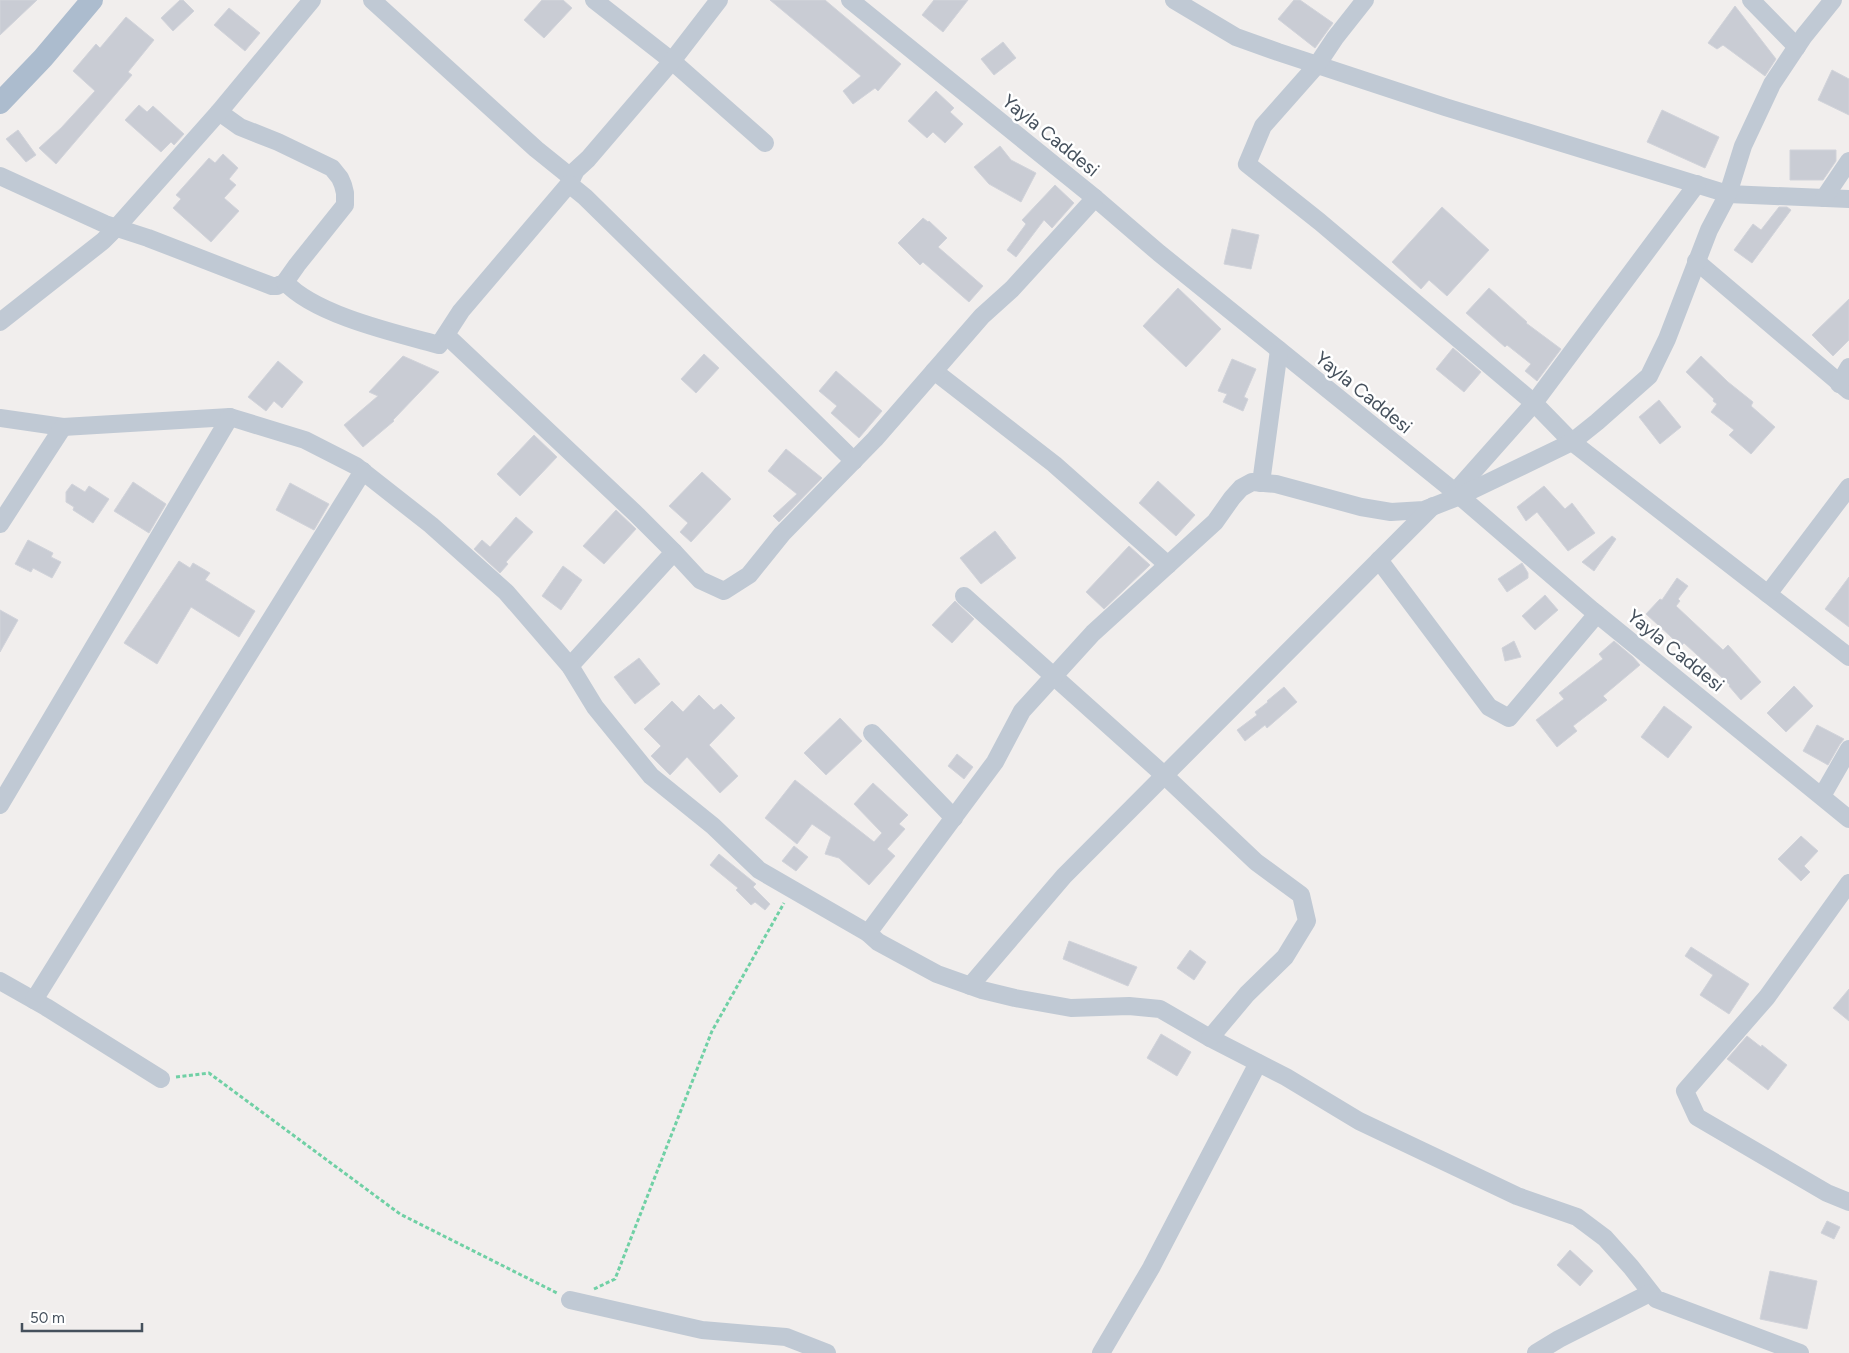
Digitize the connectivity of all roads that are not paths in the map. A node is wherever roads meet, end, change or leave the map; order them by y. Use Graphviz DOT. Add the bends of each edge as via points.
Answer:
graph roads {
  1 [pos="92,0"];
  2 [pos="312,0"];
  3 [pos="372,0"];
  4 [pos="594,0"];
  5 [pos="719,0"];
  6 [pos="850,0"];
  7 [pos="1174,0"];
  8 [pos="1365,0"];
  9 [pos="1751,0"];
  10 [pos="1833,0"];
  11 [pos="1797,47"];
  12 [pos="672,61"];
  13 [pos="1317,64"];
  14 [pos="0,103"];
  15 [pos="219,112"];
  16 [pos="765,142"];
  17 [pos="1849,162"];
  18 [pos="0,176"];
  19 [pos="570,181"];
  20 [pos="1697,184"];
  21 [pos="1728,194"];
  22 [pos="1095,198"];
  23 [pos="1824,198"];
  24 [pos="1849,199"];
  25 [pos="116,228"];
  26 [pos="1696,261"];
  27 [pos="285,282"];
  28 [pos="0,322"];
  29 [pos="446,334"];
  30 [pos="1279,350"];
  31 [pos="1849,367"];
  32 [pos="934,371"];
  33 [pos="1844,387"];
  34 [pos="1534,403"];
  35 [pos="230,417"];
  36 [pos="0,418"];
  37 [pos="63,427"];
  38 [pos="1572,442"];
  39 [pos="854,461"];
  40 [pos="363,471"];
  41 [pos="1261,483"];
  42 [pos="1849,487"];
  43 [pos="1457,494"];
  44 [pos="1433,506"];
  45 [pos="0,524"];
  46 [pos="674,552"];
  47 [pos="1379,560"];
  48 [pos="1168,565"];
  49 [pos="1768,594"];
  50 [pos="964,596"];
  51 [pos="1597,614"];
  52 [pos="1849,657"];
  53 [pos="570,666"];
  54 [pos="1053,675"];
  55 [pos="872,733"];
  56 [pos="1849,749"];
  57 [pos="1164,775"];
  58 [pos="1822,796"];
  59 [pos="0,805"];
  60 [pos="954,818"];
  61 [pos="1849,819"];
  62 [pos="1849,883"];
  63 [pos="868,933"];
  64 [pos="0,981"];
  65 [pos="970,986"];
  66 [pos="34,1000"];
  67 [pos="1210,1038"];
  68 [pos="1258,1063"];
  69 [pos="161,1079"];
  70 [pos="1849,1202"];
  71 [pos="1650,1292"];
  72 [pos="570,1300"];
  73 [pos="827,1353"];
  74 [pos="1101,1353"];
  75 [pos="1536,1353"];
  76 [pos="1800,1353"];
  1 -- 14 [label="main road"];
  2 -- 15 [label="street"];
  3 -- 19 [label="street"];
  4 -- 12 [label="street"];
  5 -- 12 [label="street"];
  6 -- 22 [label="street, Yayla Caddesi"];
  7 -- 13 [label="street" via="1236,37"];
  8 -- 13 [label="street"];
  9 -- 11 [label="street"];
  10 -- 11 [label="street"];
  11 -- 21 [label="street" via="1772,84 1743,146"];
  12 -- 16 [label="street"];
  12 -- 19 [label="street" via="576,170"];
  13 -- 20 [label="street"];
  13 -- 34 [label="street" via="1263,126 1247,164"];
  15 -- 25 [label="street"];
  15 -- 27 [label="street" via="240,127 332,168 343,185 345,205"];
  17 -- 23 [label="street"];
  18 -- 25 [label="street"];
  19 -- 29 [label="street" via="461,311"];
  19 -- 39 [label="street"];
  20 -- 21 [label="street"];
  20 -- 34 [label="street"];
  21 -- 23 [label="street"];
  21 -- 26 [label="street" via="1708,230"];
  22 -- 30 [label="street, Yayla Caddesi"];
  22 -- 32 [label="street"];
  23 -- 24 [label="street"];
  25 -- 27 [label="street" via="272,286"];
  25 -- 28 [label="street"];
  26 -- 33 [label="street"];
  26 -- 38 [label="street" via="1667,339 1648,376"];
  27 -- 29 [label="street" via="306,299 361,323 439,345"];
  29 -- 46 [label="street"];
  30 -- 41 [label="street"];
  30 -- 43 [label="street, Yayla Caddesi"];
  31 -- 33 [label="street"];
  32 -- 39 [label="street"];
  32 -- 48 [label="street" via="1054,464"];
  34 -- 38 [label="street"];
  34 -- 43 [label="street"];
  35 -- 37 [label="street"];
  35 -- 40 [label="street" via="305,440"];
  35 -- 59 [label="street"];
  36 -- 37 [label="street"];
  37 -- 45 [label="street"];
  38 -- 43 [label="street"];
  38 -- 49 [label="street"];
  39 -- 46 [label="street" via="782,534 748,574 724,591 700,580"];
  40 -- 53 [label="street" via="431,525 506,592"];
  40 -- 66 [label="street"];
  41 -- 44 [label="street" via="1390,512 1424,510"];
  41 -- 48 [label="street" via="1252,482 1242,488 1215,522"];
  42 -- 49 [label="street"];
  43 -- 44 [label="street"];
  43 -- 51 [label="street, Yayla Caddesi"];
  44 -- 47 [label="street"];
  46 -- 53 [label="street"];
  47 -- 51 [label="street" via="1489,707 1509,718"];
  47 -- 57 [label="street"];
  48 -- 54 [label="street" via="1093,633"];
  49 -- 52 [label="street"];
  50 -- 54 [label="street"];
  51 -- 58 [label="street, Yayla Caddesi"];
  53 -- 63 [label="street" via="595,707 651,776 713,826 759,870"];
  54 -- 57 [label="street"];
  54 -- 60 [label="street" via="1022,710 995,762"];
  55 -- 60 [label="street"];
  56 -- 58 [label="street"];
  57 -- 65 [label="street" via="1064,876"];
  57 -- 67 [label="street" via="1256,862 1301,895 1307,921 1285,957 1247,994"];
  58 -- 61 [label="street, Yayla Caddesi"];
  60 -- 63 [label="street"];
  62 -- 70 [label="street" via="1766,997 1685,1090 1697,1117 1827,1193"];
  63 -- 65 [label="street" via="902,956"];
  64 -- 66 [label="street"];
  65 -- 67 [label="street" via="1071,1008 1129,1006 1160,1009"];
  66 -- 69 [label="street"];
  67 -- 68 [label="street"];
  68 -- 71 [label="street" via="1359,1121 1437,1159 1518,1196 1577,1217 1604,1238"];
  68 -- 74 [label="street" via="1151,1268"];
  71 -- 75 [label="street"];
  71 -- 76 [label="street" via="1656,1299"];
  72 -- 73 [label="street" via="702,1330 786,1337"];
}
